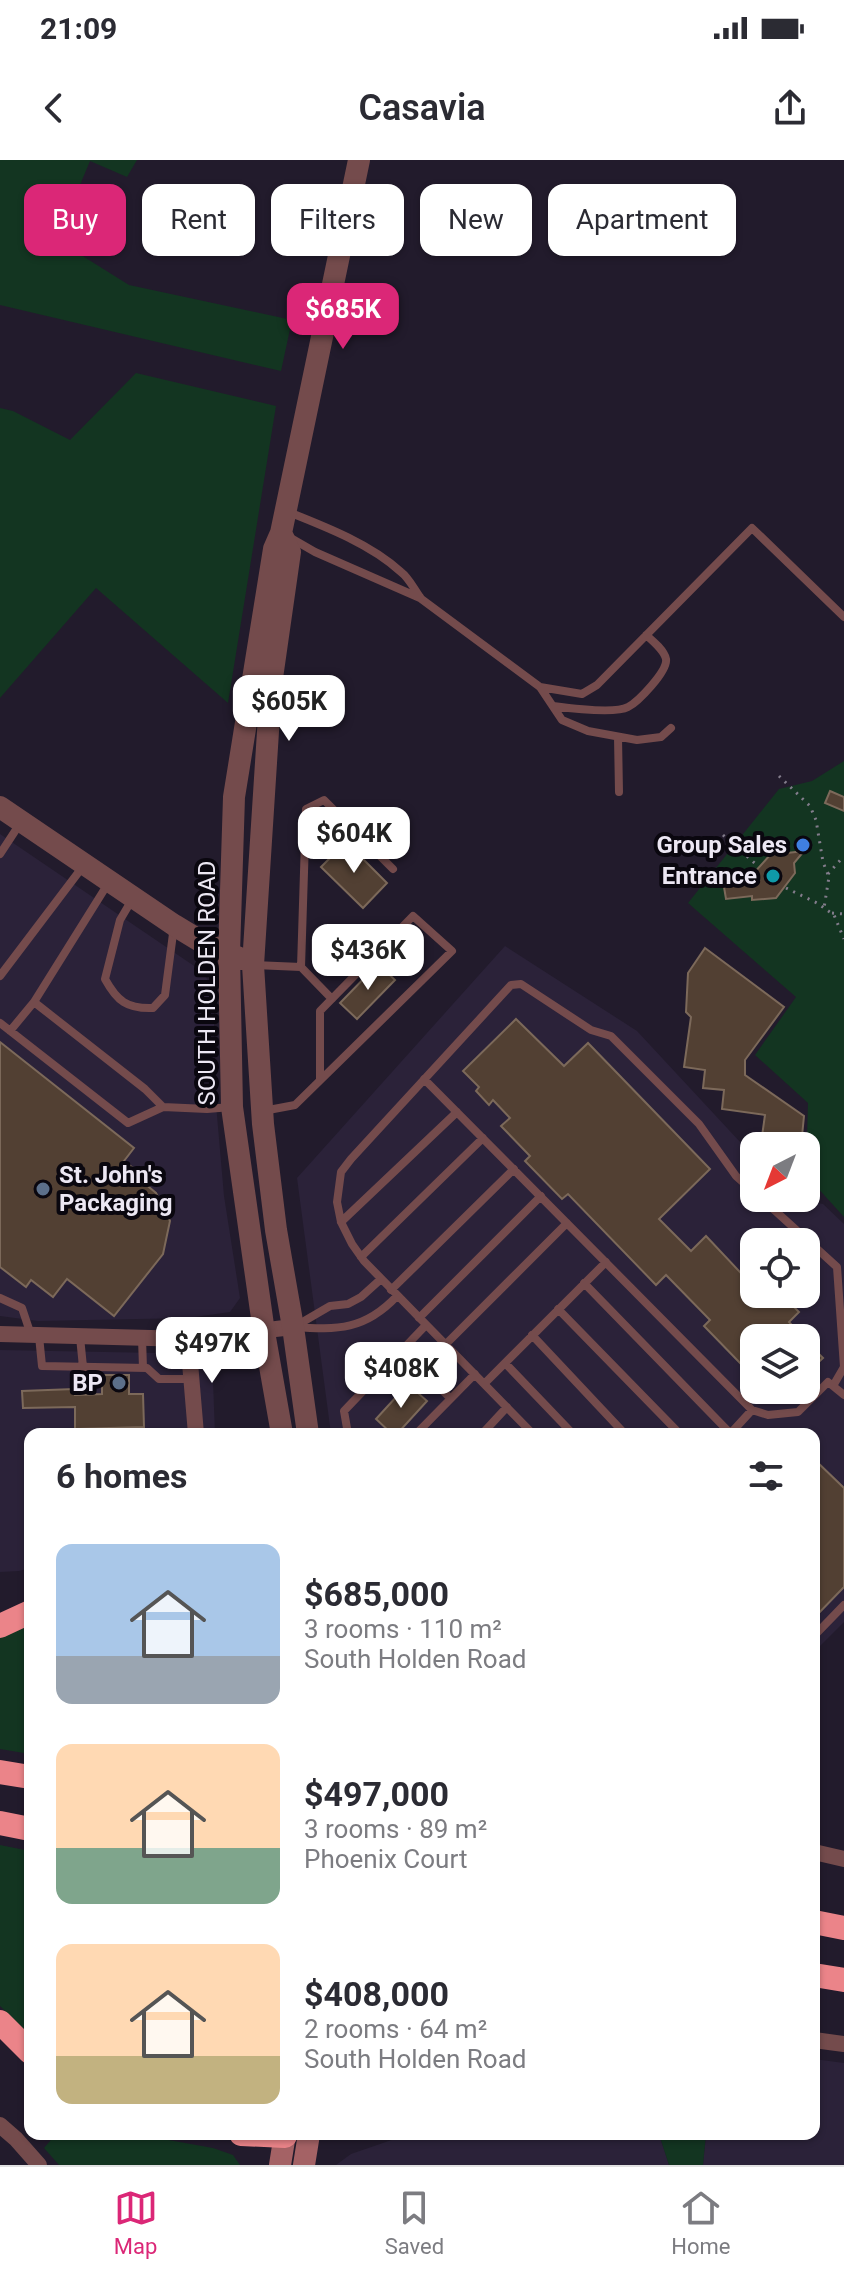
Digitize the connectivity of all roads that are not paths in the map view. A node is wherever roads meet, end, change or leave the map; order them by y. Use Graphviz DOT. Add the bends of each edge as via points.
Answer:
graph roads {
  1 [pos="359,160"];
  2 [pos="286,511"];
  3 [pos="281,533"];
  4 [pos="420,598"];
  5 [pos="844,617"];
  6 [pos="646,635"];
  7 [pos="540,687"];
  8 [pos="553,706"];
  9 [pos="671,728"];
  10 [pos="618,737"];
  11 [pos="619,792"];
  12 [pos="0,807"];
  13 [pos="21,822"];
  14 [pos="0,854"];
  15 [pos="85,864"];
  16 [pos="393,869"];
  17 [pos="110,881"];
  18 [pos="133,897"];
  19 [pos="174,925"];
  20 [pos="229,953"];
  21 [pos="253,965"];
  22 [pos="301,967"];
  23 [pos="0,976"];
  24 [pos="332,999"];
  25 [pos="34,1002"];
  26 [pos="0,1023"];
  27 [pos="10,1031"];
  28 [pos="424,1079"];
  29 [pos="320,1080"];
  30 [pos="163,1107"];
  31 [pos="232,1107"];
  32 [pos="262,1111"];
  33 [pos="457,1112"];
  34 [pos="483,1138"];
  35 [pos="514,1169"];
  36 [pos="740,1180"];
  37 [pos="541,1196"];
  38 [pos="776,1212"];
  39 [pos="341,1222"];
  40 [pos="567,1223"];
  41 [pos="361,1257"];
  42 [pos="606,1262"];
  43 [pos="381,1279"];
  44 [pos="584,1283"];
  45 [pos="394,1293"];
  46 [pos="0,1298"];
  47 [pos="558,1309"];
  48 [pos="419,1318"];
  49 [pos="426,1325"];
  50 [pos="293,1327"];
  51 [pos="264,1332"];
  52 [pos="0,1334"];
  53 [pos="532,1335"];
  54 [pos="35,1336"];
  55 [pos="80,1337"];
  56 [pos="142,1338"];
  57 [pos="188,1339"];
  58 [pos="445,1345"];
  59 [pos="402,1350"];
  60 [pos="505,1363"];
  61 [pos="83,1367"];
  62 [pos="143,1368"];
  63 [pos="475,1374"];
  64 [pos="191,1379"];
  65 [pos="484,1384"];
  66 [pos="833,1386"];
  67 [pos="844,1395"];
  68 [pos="450,1398"];
  69 [pos="507,1407"];
  70 [pos="752,1410"];
  71 [pos="195,1428"];
  72 [pos="281,1428"];
  73 [pos="307,1428"];
  74 [pos="347,1428"];
  75 [pos="422,1428"];
  76 [pos="488,1428"];
  77 [pos="527,1428"];
  78 [pos="567,1428"];
  79 [pos="619,1428"];
  80 [pos="674,1428"];
  81 [pos="724,1428"];
  82 [pos="736,1428"];
  83 [pos="844,1605"];
  84 [pos="24,1615"];
  85 [pos="0,1626"];
  86 [pos="820,1630"];
  87 [pos="0,1772"];
  88 [pos="24,1776"];
  89 [pos="0,1823"];
  90 [pos="24,1828"];
  91 [pos="820,1853"];
  92 [pos="844,1859"];
  93 [pos="820,1923"];
  94 [pos="844,1928"];
  95 [pos="820,1976"];
  96 [pos="844,1980"];
  97 [pos="0,2022"];
  98 [pos="820,2041"];
  99 [pos="844,2044"];
  100 [pos="24,2046"];
  101 [pos="0,2125"];
  102 [pos="295,2140"];
  103 [pos="299,2140"];
  104 [pos="39,2165"];
  105 [pos="280,2165"];
  106 [pos="304,2165"];
  1 -- 2 [label="street, SOUTH HOLDEN ROAD"];
  2 -- 3 [label="street, SOUTH HOLDEN ROAD"];
  2 -- 4 [label="lane" via="357,542 403,573"];
  3 -- 4 [label="lane"];
  3 -- 20 [label="street, SOUTH HOLDEN ROAD" via="274,549 234,797"];
  3 -- 21 [label="street, SOUTH HOLDEN ROAD" via="290,552 271,685"];
  4 -- 7 [label="lane"];
  5 -- 6 [label="lane" via="752,528"];
  6 -- 7 [label="lane" via="582,694"];
  6 -- 8 [label="lane" via="666,659 665,669 627,708"];
  7 -- 8 [label="lane"];
  8 -- 10 [label="lane" via="562,720"];
  9 -- 10 [label="lane" via="661,737"];
  10 -- 11 [label="lane"];
  12 -- 13 [label="street"];
  13 -- 14 [label="lane"];
  13 -- 15 [label="street"];
  15 -- 17 [label="street"];
  15 -- 23 [label="lane"];
  16 -- 22 [label="lane" via="324,800 306,809"];
  17 -- 18 [label="street"];
  17 -- 25 [label="lane"];
  18 -- 19 [label="street"];
  18 -- 19 [label="lane" via="120,920 105,979 114,995 135,1008 153,1008 165,995"];
  19 -- 20 [label="street"];
  20 -- 21 [label="street"];
  20 -- 31 [label="street, SOUTH HOLDEN ROAD"];
  21 -- 22 [label="lane"];
  21 -- 32 [label="street, SOUTH HOLDEN ROAD"];
  22 -- 24 [label="lane"];
  24 -- 29 [label="lane" via="320,1011"];
  24 -- 29 [label="lane" via="413,916 452,951"];
  25 -- 27 [label="lane"];
  25 -- 30 [label="lane"];
  26 -- 27 [label="lane"];
  27 -- 30 [label="lane" via="128,1123"];
  28 -- 33 [label="lane"];
  28 -- 36 [label="lane" via="511,985 521,984 591,1030 611,1036 699,1124"];
  28 -- 39 [label="lane" via="341,1172"];
  29 -- 32 [label="lane" via="295,1105"];
  30 -- 31 [label="lane"];
  31 -- 51 [label="street, SOUTH HOLDEN ROAD"];
  32 -- 50 [label="street, SOUTH HOLDEN ROAD"];
  33 -- 34 [label="lane"];
  33 -- 39 [label="lane"];
  34 -- 35 [label="lane"];
  34 -- 41 [label="lane"];
  35 -- 37 [label="lane"];
  35 -- 45 [label="lane"];
  37 -- 40 [label="lane"];
  37 -- 48 [label="lane"];
  38 -- 66 [label="lane" via="837,1267 844,1367"];
  39 -- 41 [label="lane"];
  40 -- 42 [label="lane"];
  40 -- 58 [label="lane"];
  41 -- 43 [label="lane"];
  42 -- 44 [label="lane"];
  42 -- 70 [label="lane"];
  43 -- 45 [label="lane"];
  43 -- 50 [label="lane" via="361,1297 330,1306"];
  44 -- 47 [label="lane"];
  44 -- 81 [label="lane"];
  45 -- 48 [label="lane"];
  45 -- 50 [label="lane" via="379,1314 352,1326"];
  46 -- 54 [label="lane" via="22,1308"];
  47 -- 53 [label="lane"];
  47 -- 80 [label="lane"];
  48 -- 49 [label="lane"];
  49 -- 58 [label="lane"];
  49 -- 59 [label="lane"];
  50 -- 51 [label="street"];
  50 -- 73 [label="street, SOUTH HOLDEN ROAD"];
  51 -- 57 [label="street"];
  51 -- 72 [label="street, SOUTH HOLDEN ROAD"];
  52 -- 54 [label="street"];
  53 -- 60 [label="lane"];
  53 -- 79 [label="lane"];
  54 -- 55 [label="street"];
  54 -- 61 [label="lane" via="42,1366"];
  55 -- 56 [label="street"];
  55 -- 61 [label="lane"];
  56 -- 57 [label="street"];
  56 -- 62 [label="lane"];
  57 -- 64 [label="street"];
  58 -- 63 [label="lane"];
  59 -- 68 [label="lane"];
  59 -- 74 [label="lane" via="344,1411"];
  60 -- 65 [label="lane"];
  60 -- 78 [label="lane"];
  61 -- 62 [label="lane"];
  62 -- 64 [label="lane" via="159,1379"];
  63 -- 65 [label="lane"];
  63 -- 68 [label="lane"];
  64 -- 71 [label="street"];
  65 -- 69 [label="lane"];
  66 -- 67 [label="lane"];
  66 -- 70 [label="lane" via="828,1382 798,1412 768,1415"];
  68 -- 75 [label="lane"];
  69 -- 76 [label="lane"];
  69 -- 77 [label="lane"];
  70 -- 82 [label="lane"];
  83 -- 86 [label="lane"];
  84 -- 85 [label="highway"];
  87 -- 88 [label="highway"];
  89 -- 90 [label="highway"];
  91 -- 92 [label="street"];
  93 -- 94 [label="highway"];
  95 -- 96 [label="highway"];
  97 -- 100 [label="highway"];
  98 -- 99 [label="street"];
  101 -- 104 [label="street"];
  102 -- 105 [label="main road"];
  103 -- 106 [label="main road"];
}
